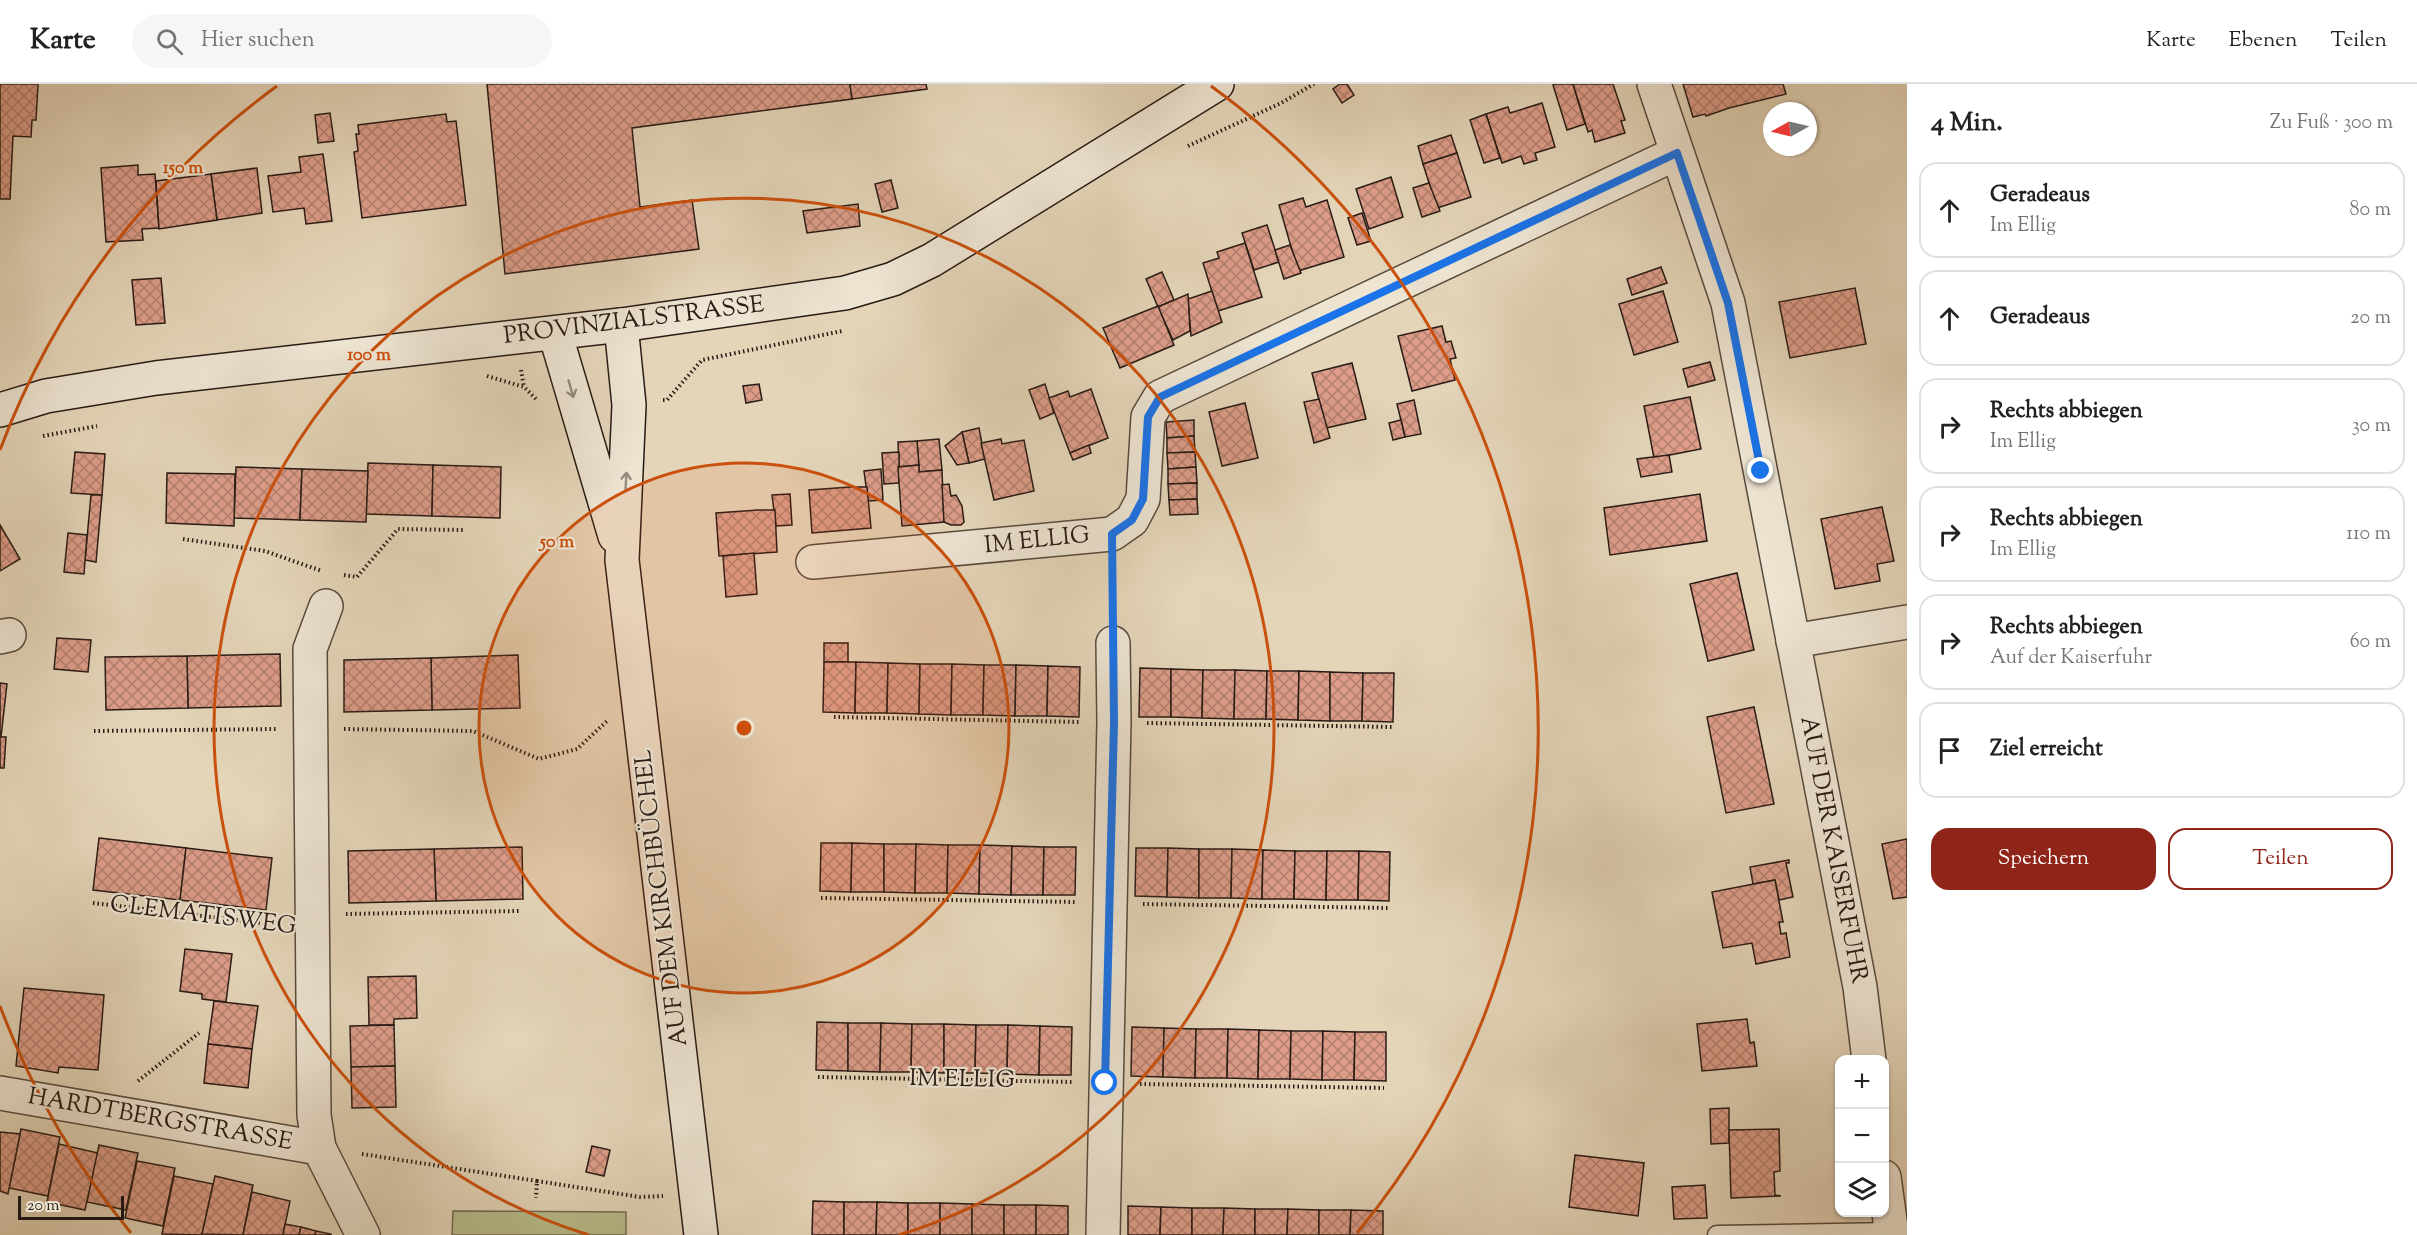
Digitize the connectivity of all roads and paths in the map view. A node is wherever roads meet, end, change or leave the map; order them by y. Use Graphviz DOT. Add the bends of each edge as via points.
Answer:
graph roads {
  1 [pos="1217,84"];
  2 [pos="1654,84"];
  3 [pos="1677,153"];
  4 [pos="621,325"];
  5 [pos="555,333"];
  6 [pos="0,410"];
  7 [pos="463,530"];
  8 [pos="1112,534"];
  9 [pos="183,539"];
  10 [pos="622,561"];
  11 [pos="813,562"];
  12 [pos="326,572"];
  13 [pos="336,574"];
  14 [pos="326,606"];
  15 [pos="1907,622"];
  16 [pos="1793,642"];
  17 [pos="1113,643"];
  18 [pos="638,692"];
  19 [pos="834,717"];
  20 [pos="1114,722"];
  21 [pos="1392,727"];
  22 [pos="310,728"];
  23 [pos="94,731"];
  24 [pos="821,898"];
  25 [pos="93,903"];
  26 [pos="1111,903"];
  27 [pos="1389,908"];
  28 [pos="519,910"];
  29 [pos="313,922"];
  30 [pos="199,1033"];
  31 [pos="1868,1055"];
  32 [pos="148,1074"];
  33 [pos="818,1077"];
  34 [pos="1105,1083"];
  35 [pos="1384,1088"];
  36 [pos="0,1093"];
  37 [pos="319,1148"];
  38 [pos="537,1181"];
  39 [pos="696,1194"];
  40 [pos="536,1198"];
  41 [pos="1889,1212"];
  42 [pos="1892,1233"];
  43 [pos="363,1235"];
  44 [pos="701,1235"];
  45 [pos="1103,1235"];
  46 [pos="1717,1235"];
  1 -- 4 [label="street, PROVINZIALSTRASSE" via="932,260 893,279 845,293"];
  2 -- 3 [label="street, AUF DER KAISERFUHR"];
  3 -- 8 [label="street, IM ELLIG" via="1160,397 1148,417 1143,499 1132,520"];
  3 -- 16 [label="street, AUF DER KAISERFUHR" via="1728,303"];
  4 -- 5 [label="street, PROVINZIALSTRASSE"];
  10 -- 4 [label="street, AUF DEM KIRCHBÜCHEL, one-way" via="629,405"];
  5 -- 6 [label="street, PROVINZIALSTRASSE" via="156,378 46,396"];
  5 -- 10 [label="street, AUF DEM KIRCHBÜCHEL, one-way"];
  7 -- 13 [label="path" via="398,529 357,577"];
  8 -- 11 [label="street, IM ELLIG"];
  8 -- 17 [label="path"];
  9 -- 12 [label="path" via="265,551"];
  10 -- 18 [label="street, AUF DEM KIRCHBÜCHEL"];
  14 -- 22 [label="street, CLEMATISWEG" via="310,649"];
  15 -- 16 [label="street"];
  16 -- 31 [label="street, AUF DER KAISERFUHR" via="1860,987"];
  17 -- 20 [label="street"];
  18 -- 22 [label="path" via="577,748 539,759 472,731"];
  18 -- 39 [label="street, AUF DEM KIRCHBÜCHEL"];
  19 -- 20 [label="path"];
  20 -- 21 [label="path"];
  20 -- 26 [label="street"];
  22 -- 23 [label="path"];
  22 -- 29 [label="street, CLEMATISWEG"];
  24 -- 26 [label="path"];
  25 -- 29 [label="path, CLEMATISWEG"];
  26 -- 27 [label="path"];
  26 -- 34 [label="street"];
  28 -- 29 [label="path, CLEMATISWEG"];
  29 -- 37 [label="street, CLEMATISWEG" via="314,1115"];
  30 -- 32 [label="path"];
  33 -- 34 [label="path, IM ELLIG"];
  34 -- 35 [label="path, IM ELLIG"];
  34 -- 45 [label="street"];
  36 -- 37 [label="street, HARDTBERGSTRASSE"];
  37 -- 38 [label="path"];
  37 -- 43 [label="street, CLEMATISWEG"];
  38 -- 39 [label="path" via="640,1197"];
  38 -- 40 [label="path"];
  39 -- 44 [label="street, AUF DEM KIRCHBÜCHEL"];
  41 -- 42 [label="street"];
  42 -- 46 [label="lane"];
}
